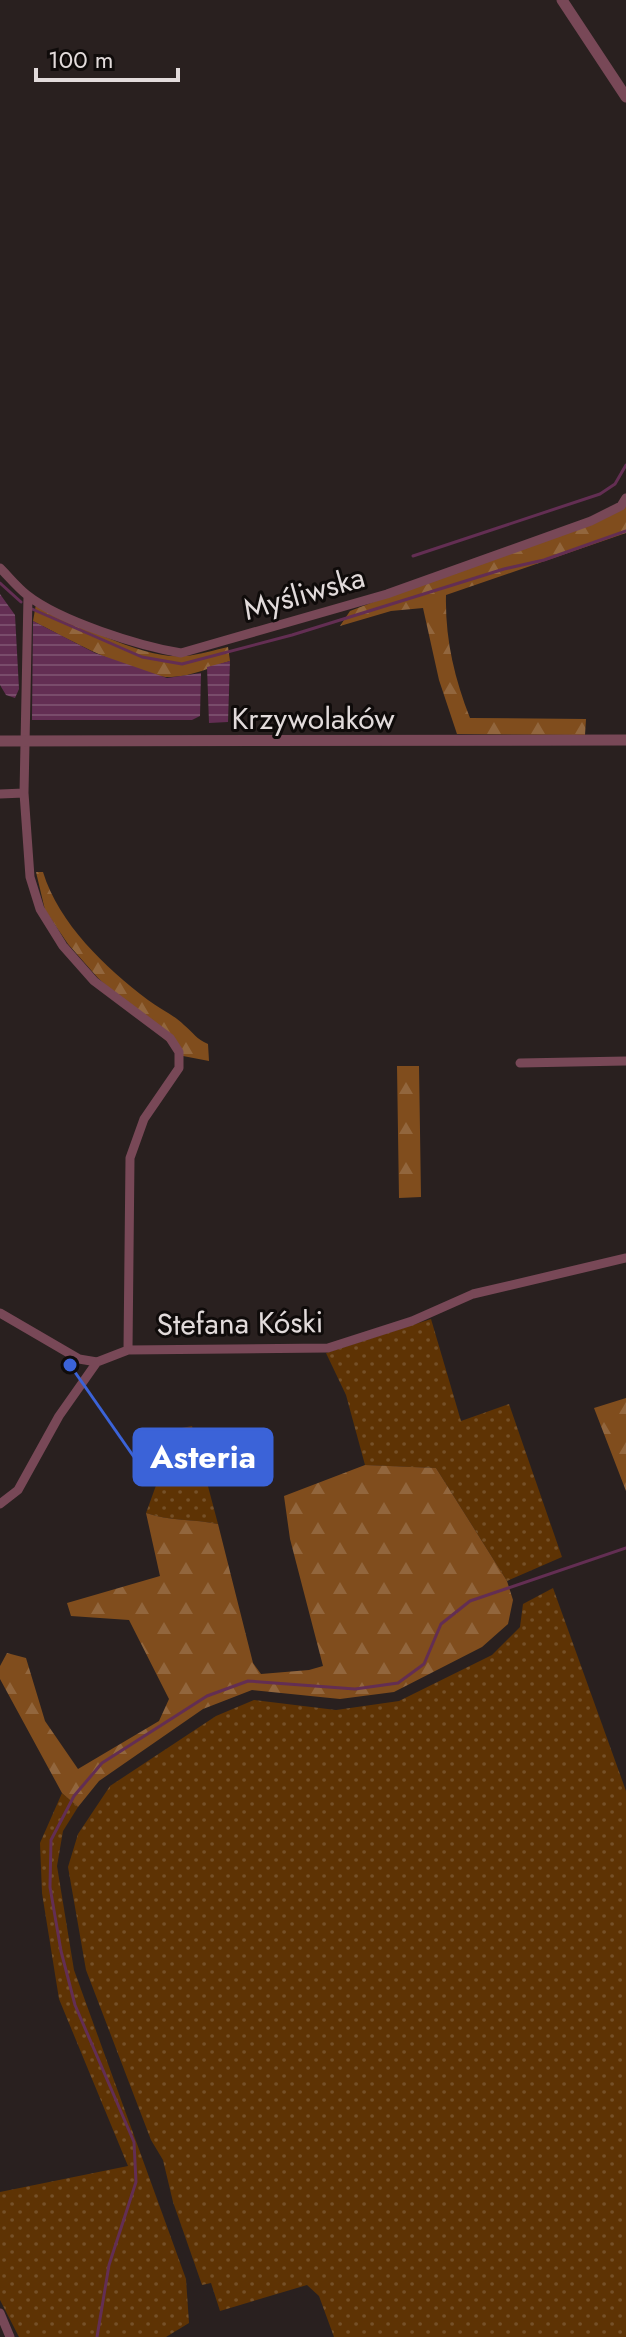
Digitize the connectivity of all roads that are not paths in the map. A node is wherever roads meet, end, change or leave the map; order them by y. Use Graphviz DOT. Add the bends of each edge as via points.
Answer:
graph roads {
  1 [pos="562,0"];
  2 [pos="626,97"];
  3 [pos="626,498"];
  4 [pos="0,568"];
  5 [pos="28,596"];
  6 [pos="626,740"];
  7 [pos="0,741"];
  8 [pos="23,742"];
  9 [pos="24,793"];
  10 [pos="0,794"];
  11 [pos="626,1061"];
  12 [pos="520,1063"];
  13 [pos="626,1258"];
  14 [pos="0,1313"];
  15 [pos="128,1350"];
  16 [pos="97,1362"];
  17 [pos="0,1504"];
  18 [pos="0,2313"];
  19 [pos="10,2337"];
  1 -- 2 [label="street"];
  3 -- 5 [label="street, Myśliwska" via="591,521 387,594 181,653 84,623"];
  4 -- 5 [label="street, Myśliwska"];
  5 -- 8 [label="street"];
  6 -- 8 [label="street, Krzywolaków"];
  7 -- 8 [label="street, Krzywolaków"];
  8 -- 9 [label="street"];
  9 -- 10 [label="street"];
  9 -- 15 [label="street" via="30,877 40,909 94,981 170,1038 179,1052 179,1068 144,1119 130,1158"];
  11 -- 12 [label="street"];
  13 -- 15 [label="street, Stefana Kóski" via="473,1294 412,1321 328,1348"];
  14 -- 16 [label="street" via="79,1359"];
  15 -- 16 [label="street, Stefana Kóski"];
  16 -- 17 [label="street" via="18,1490"];
  18 -- 19 [label="street"];
}
